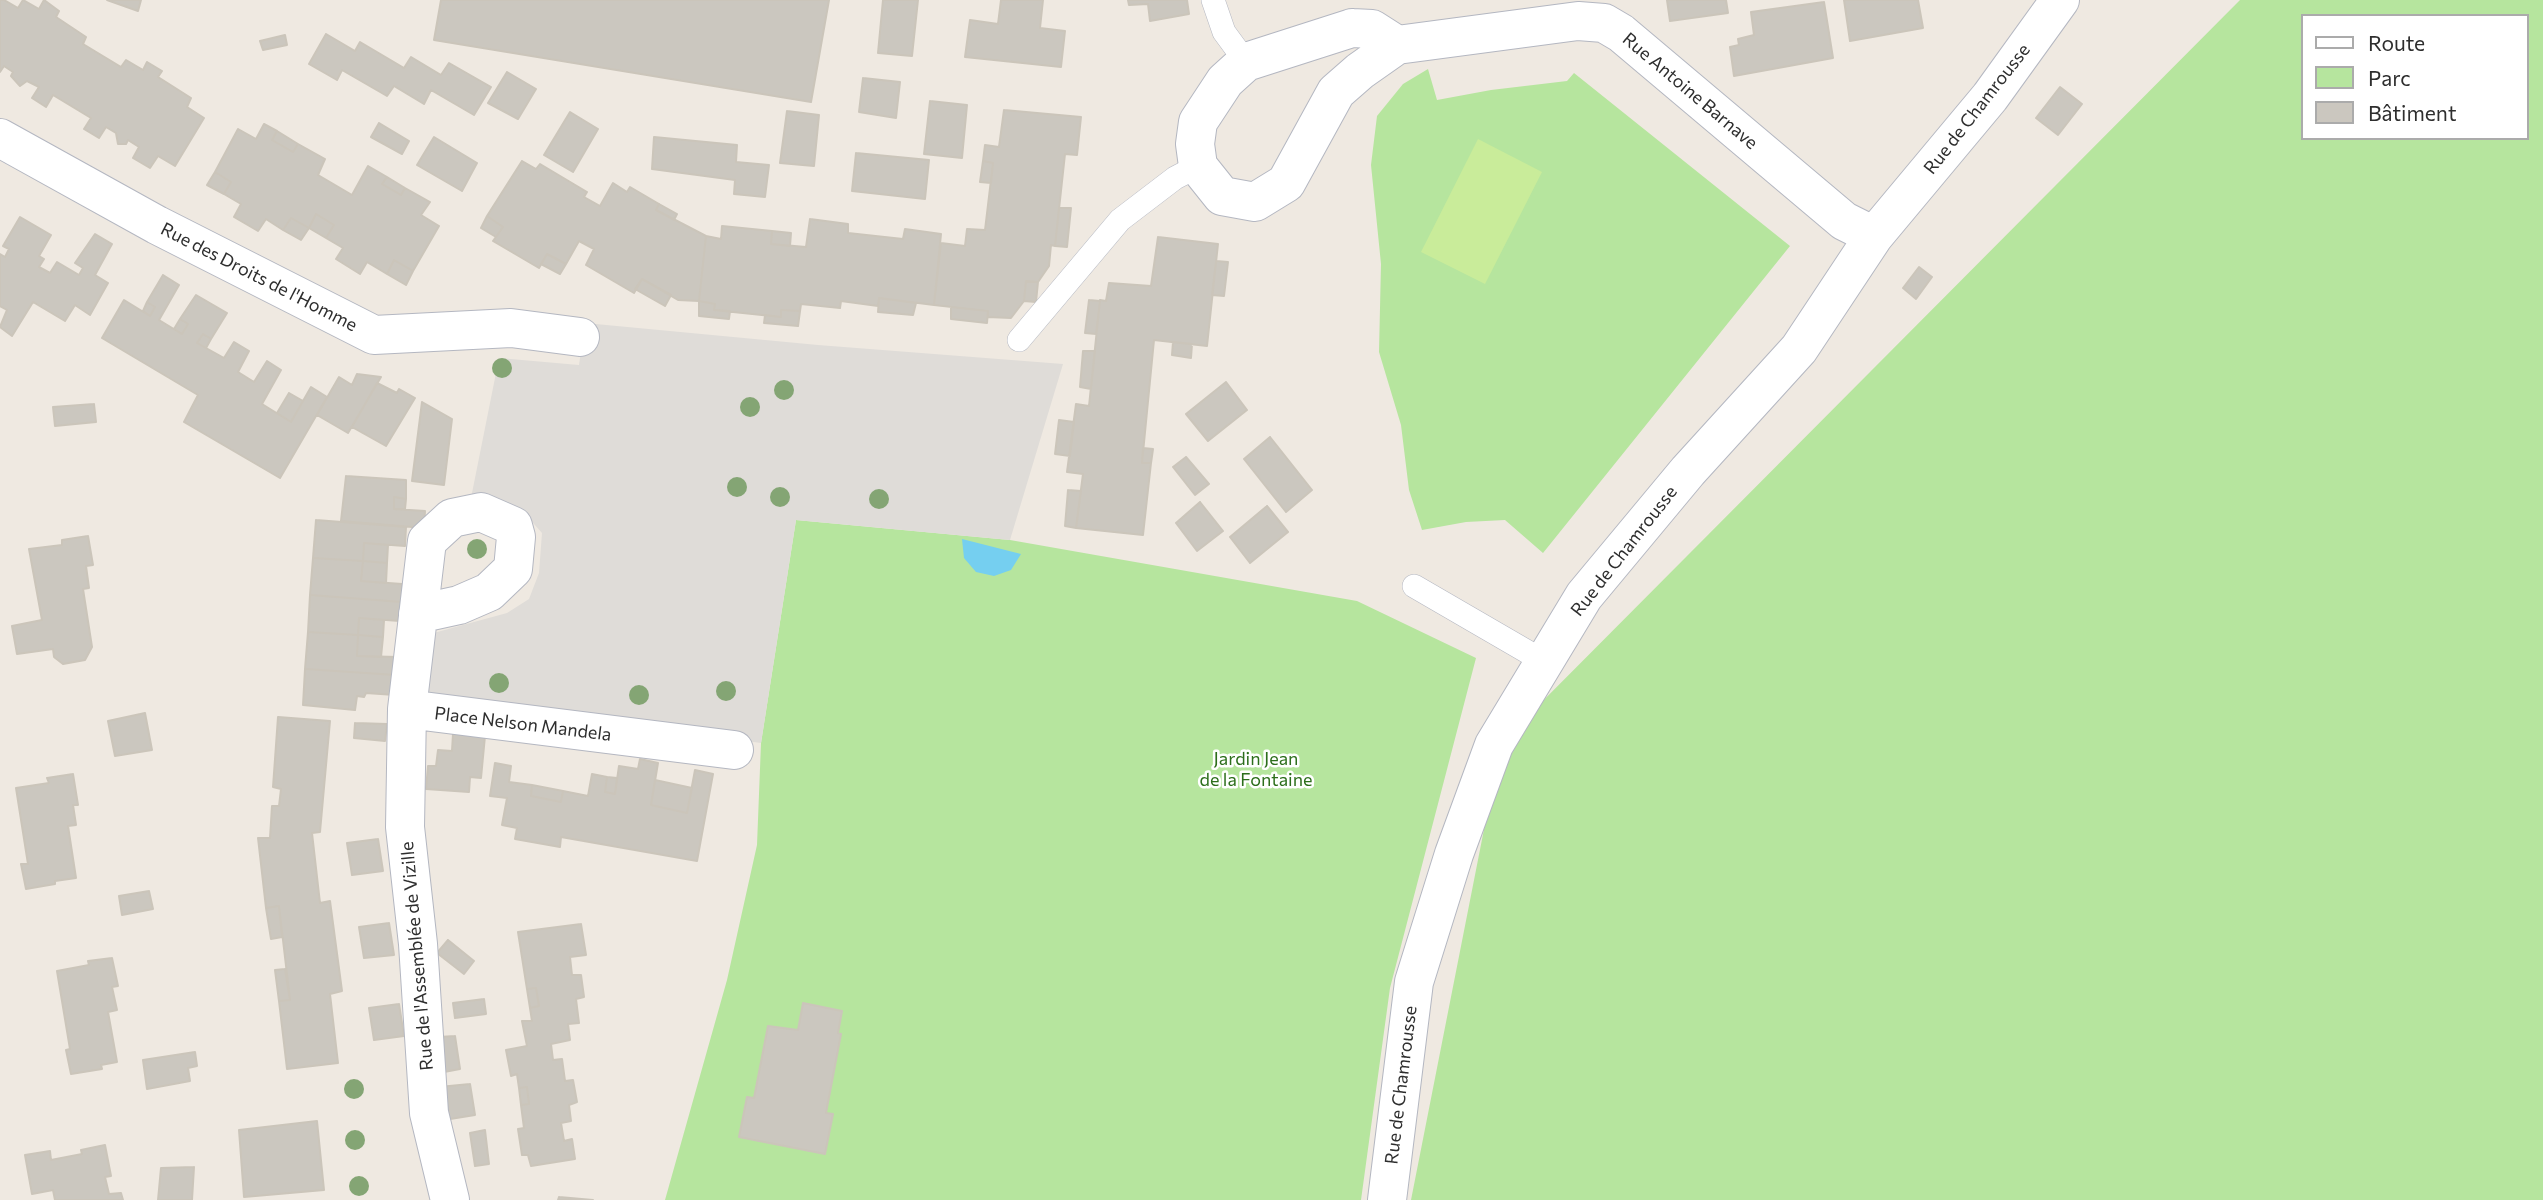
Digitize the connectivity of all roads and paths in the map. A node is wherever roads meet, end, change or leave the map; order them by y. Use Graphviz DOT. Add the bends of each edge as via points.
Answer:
graph roads {
  1 [pos="1213,0"];
  2 [pos="2060,0"];
  3 [pos="1397,45"];
  4 [pos="1246,62"];
  5 [pos="0,138"];
  6 [pos="1198,166"];
  7 [pos="1874,236"];
  8 [pos="580,337"];
  9 [pos="1019,340"];
  10 [pos="1414,586"];
  11 [pos="418,614"];
  12 [pos="1545,662"];
  13 [pos="407,709"];
  14 [pos="734,750"];
  15 [pos="450,1200"];
  16 [pos="1387,1200"];
  1 -- 4 [label="lane" via="1224,32"];
  2 -- 7 [label="street, Rue de Chamrousse" via="1990,97"];
  3 -- 4 [label="street" via="1372,29 1352,28"];
  3 -- 6 [label="street, Rue Antoine Barnave" via="1336,92 1286,183 1255,202 1222,196"];
  3 -- 7 [label="street, Rue Antoine Barnave" via="1578,21 1604,23 1844,221"];
  4 -- 6 [label="street" via="1226,81 1198,122"];
  5 -- 8 [label="street, Rue des Droits de l'Homme" via="157,225 374,335 511,328"];
  6 -- 9 [label="lane" via="1175,177 1120,220"];
  7 -- 12 [label="street, Rue de Chamrousse" via="1799,349 1688,471 1584,596"];
  10 -- 12 [label="lane"];
  11 -- 13 [label="street"];
  12 -- 16 [label="street, Rue de Chamrousse" via="1494,746 1414,982"];
  13 -- 14 [label="street, Place Nelson Mandela"];
  13 -- 15 [label="street, Rue de l'Assemblée de Vizille" via="405,827 429,1113"];
}
